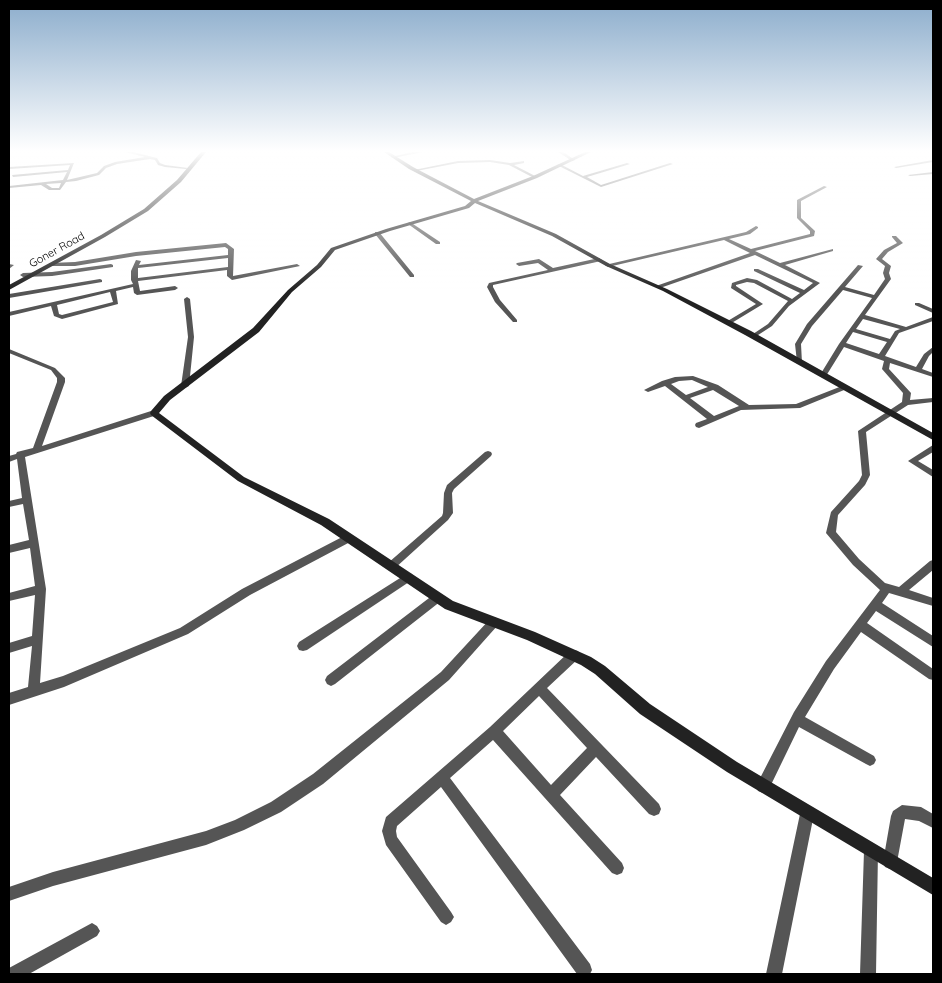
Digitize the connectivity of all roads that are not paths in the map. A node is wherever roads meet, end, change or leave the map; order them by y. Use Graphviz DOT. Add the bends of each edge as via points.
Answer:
graph roads {
  1 [pos="153,198"];
  2 [pos="160,198"];
  3 [pos="470,198"];
  4 [pos="480,198"];
  5 [pos="803,198"];
  6 [pos="474,200"];
  7 [pos="410,223"];
  8 [pos="111,226"];
  9 [pos="119,227"];
  10 [pos="756,227"];
  11 [pos="377,233"];
  12 [pos="894,237"];
  13 [pos="726,239"];
  14 [pos="438,243"];
  15 [pos="831,250"];
  16 [pos="752,252"];
  17 [pos="140,254"];
  18 [pos="231,256"];
  19 [pos="600,260"];
  20 [pos="52,264"];
  21 [pos="519,264"];
  22 [pos="780,264"];
  23 [pos="608,265"];
  24 [pos="111,266"];
  25 [pos="298,266"];
  26 [pos="860,266"];
  27 [pos="136,267"];
  28 [pos="230,268"];
  29 [pos="552,270"];
  30 [pos="756,270"];
  31 [pos="23,275"];
  32 [pos="31,276"];
  33 [pos="412,276"];
  34 [pos="769,276"];
  35 [pos="754,281"];
  36 [pos="100,282"];
  37 [pos="9,283"];
  38 [pos="134,283"];
  39 [pos="658,287"];
  40 [pos="9,288"];
  41 [pos="175,288"];
  42 [pos="843,288"];
  43 [pos="113,290"];
  44 [pos="803,292"];
  45 [pos="9,296"];
  46 [pos="876,297"];
  47 [pos="187,299"];
  48 [pos="792,301"];
  49 [pos="54,303"];
  50 [pos="917,304"];
  51 [pos="933,312"];
  52 [pos="9,314"];
  53 [pos="861,316"];
  54 [pos="933,319"];
  55 [pos="515,322"];
  56 [pos="728,323"];
  57 [pos="904,328"];
  58 [pos="852,330"];
  59 [pos="753,336"];
  60 [pos="891,341"];
  61 [pos="842,344"];
  62 [pos="933,349"];
  63 [pos="9,351"];
  64 [pos="884,358"];
  65 [pos="800,362"];
  66 [pos="918,370"];
  67 [pos="933,375"];
  68 [pos="824,376"];
  69 [pos="665,383"];
  70 [pos="185,386"];
  71 [pos="715,387"];
  72 [pos="845,388"];
  73 [pos="648,390"];
  74 [pos="684,398"];
  75 [pos="933,400"];
  76 [pos="906,403"];
  77 [pos="746,407"];
  78 [pos="154,413"];
  79 [pos="892,414"];
  80 [pos="713,419"];
  81 [pos="698,425"];
  82 [pos="933,437"];
  83 [pos="37,448"];
  84 [pos="933,448"];
  85 [pos="20,454"];
  86 [pos="488,454"];
  87 [pos="923,454"];
  88 [pos="9,459"];
  89 [pos="933,459"];
  90 [pos="933,474"];
  91 [pos="26,500"];
  92 [pos="9,504"];
  93 [pos="349,538"];
  94 [pos="34,543"];
  95 [pos="9,549"];
  96 [pos="933,564"];
  97 [pos="391,566"];
  98 [pos="408,577"];
  99 [pos="887,588"];
  100 [pos="40,589"];
  101 [pos="900,592"];
  102 [pos="9,597"];
  103 [pos="437,598"];
  104 [pos="933,602"];
  105 [pos="875,604"];
  106 [pos="494,622"];
  107 [pos="859,624"];
  108 [pos="38,639"];
  109 [pos="933,642"];
  110 [pos="303,646"];
  111 [pos="9,648"];
  112 [pos="574,654"];
  113 [pos="933,675"];
  114 [pos="331,680"];
  115 [pos="540,689"];
  116 [pos="34,691"];
  117 [pos="9,699"];
  118 [pos="797,719"];
  119 [pos="494,732"];
  120 [pos="596,748"];
  121 [pos="870,760"];
  122 [pos="442,778"];
  123 [pos="763,786"];
  124 [pos="551,794"];
  125 [pos="654,809"];
  126 [pos="807,814"];
  127 [pos="933,821"];
  128 [pos="871,851"];
  129 [pos="890,862"];
  130 [pos="617,868"];
  131 [pos="933,887"];
  132 [pos="9,894"];
  133 [pos="446,917"];
  134 [pos="92,931"];
  135 [pos="584,970"];
  136 [pos="14,974"];
  137 [pos="774,974"];
  138 [pos="868,974"];
  1 -- 8 [label="street, Goner Road"];
  2 -- 9 [label="street, Goner Road"];
  3 -- 6 [label="street"];
  4 -- 6 [label="street"];
  5 -- 16 [label="street" via="799,200 799,218 813,231 812,235"];
  6 -- 7 [label="street" via="467,207"];
  6 -- 19 [label="street" via="554,235"];
  7 -- 11 [label="street"];
  7 -- 14 [label="street"];
  8 -- 9 [label="street"];
  8 -- 31 [label="street, Goner Road"];
  9 -- 20 [label="street, Goner Road"];
  10 -- 13 [label="street" via="748,233"];
  11 -- 33 [label="street"];
  11 -- 70 [label="street" via="333,249 256,330"];
  12 -- 46 [label="street" via="900,243 879,259 888,266 888,279"];
  13 -- 16 [label="street"];
  13 -- 23 [label="street"];
  15 -- 22 [label="street"];
  16 -- 22 [label="street"];
  16 -- 39 [label="street"];
  17 -- 18 [label="street" via="226,245 230,247"];
  17 -- 20 [label="street" via="75,264"];
  17 -- 27 [label="street"];
  18 -- 27 [label="street"];
  18 -- 28 [label="street"];
  19 -- 23 [label="street"];
  19 -- 29 [label="street"];
  20 -- 32 [label="street, Goner Road"];
  21 -- 29 [label="street" via="539,261"];
  22 -- 44 [label="street" via="817,283"];
  23 -- 39 [label="street"];
  24 -- 32 [label="street"];
  25 -- 28 [label="street" via="232,278"];
  26 -- 42 [label="street"];
  27 -- 38 [label="street"];
  28 -- 38 [label="street"];
  29 -- 55 [label="street" via="490,285 497,301"];
  30 -- 34 [label="street"];
  31 -- 32 [label="street"];
  31 -- 37 [label="street, Goner Road"];
  32 -- 40 [label="street, Goner Road"];
  34 -- 35 [label="street"];
  34 -- 44 [label="street"];
  35 -- 48 [label="street"];
  35 -- 56 [label="street" via="732,285 760,303 759,306"];
  36 -- 45 [label="street"];
  38 -- 41 [label="street" via="137,293"];
  38 -- 43 [label="street"];
  39 -- 56 [label="street"];
  42 -- 46 [label="street"];
  42 -- 65 [label="street" via="809,325 798,344"];
  43 -- 49 [label="street"];
  43 -- 49 [label="street" via="116,303 62,317 56,315"];
  44 -- 48 [label="street"];
  46 -- 53 [label="street"];
  47 -- 70 [label="street" via="191,336"];
  48 -- 59 [label="street" via="770,325"];
  49 -- 52 [label="street"];
  50 -- 51 [label="street"];
  53 -- 57 [label="street"];
  53 -- 58 [label="street"];
  54 -- 57 [label="street"];
  56 -- 59 [label="street"];
  57 -- 60 [label="street"];
  58 -- 60 [label="street"];
  58 -- 61 [label="street"];
  59 -- 65 [label="street"];
  60 -- 64 [label="street"];
  61 -- 64 [label="street"];
  61 -- 68 [label="street"];
  62 -- 66 [label="street" via="926,354"];
  63 -- 83 [label="street" via="53,369 60,378"];
  64 -- 66 [label="street"];
  64 -- 76 [label="street" via="885,369 906,392"];
  65 -- 68 [label="street"];
  66 -- 67 [label="street"];
  68 -- 72 [label="street"];
  69 -- 71 [label="street" via="693,378"];
  69 -- 73 [label="street"];
  69 -- 74 [label="street"];
  70 -- 78 [label="street"];
  71 -- 74 [label="street"];
  71 -- 77 [label="street"];
  72 -- 77 [label="street" via="797,406"];
  72 -- 79 [label="street"];
  74 -- 80 [label="street"];
  75 -- 76 [label="street"];
  76 -- 79 [label="street"];
  77 -- 80 [label="street"];
  78 -- 83 [label="street"];
  78 -- 93 [label="street" via="241,479 325,522"];
  79 -- 82 [label="street"];
  79 -- 99 [label="street" via="862,432 866,475 834,514 831,524 831,533 837,540 877,582"];
  80 -- 81 [label="street"];
  83 -- 85 [label="street"];
  84 -- 87 [label="street"];
  85 -- 88 [label="street"];
  85 -- 91 [label="street"];
  86 -- 97 [label="street" via="452,484 445,518"];
  87 -- 89 [label="street"];
  87 -- 90 [label="street" via="912,461"];
  91 -- 92 [label="street"];
  91 -- 94 [label="street"];
  93 -- 97 [label="street"];
  93 -- 116 [label="street" via="246,592 184,631"];
  94 -- 95 [label="street"];
  94 -- 100 [label="street"];
  96 -- 101 [label="street"];
  97 -- 98 [label="street"];
  98 -- 103 [label="street"];
  98 -- 110 [label="street"];
  99 -- 101 [label="street"];
  99 -- 105 [label="street"];
  100 -- 102 [label="street"];
  100 -- 108 [label="street"];
  101 -- 104 [label="street"];
  103 -- 106 [label="street"];
  103 -- 114 [label="street"];
  105 -- 107 [label="street"];
  105 -- 109 [label="street"];
  106 -- 112 [label="street"];
  106 -- 132 [label="street" via="444,676 318,779 276,807 206,838 53,878"];
  107 -- 113 [label="street"];
  107 -- 118 [label="street"];
  108 -- 111 [label="street"];
  108 -- 116 [label="street"];
  112 -- 115 [label="street"];
  112 -- 123 [label="street" via="600,670 645,709"];
  115 -- 119 [label="street"];
  115 -- 120 [label="street"];
  116 -- 117 [label="street"];
  118 -- 121 [label="street"];
  118 -- 123 [label="street"];
  119 -- 122 [label="street"];
  119 -- 124 [label="street"];
  120 -- 124 [label="street"];
  120 -- 125 [label="street"];
  122 -- 133 [label="street" via="392,822 389,830 391,840"];
  122 -- 135 [label="street"];
  123 -- 126 [label="street"];
  124 -- 130 [label="street"];
  126 -- 128 [label="street"];
  126 -- 137 [label="street"];
  127 -- 129 [label="street" via="920,814 902,812 898,816"];
  128 -- 129 [label="street"];
  128 -- 138 [label="street"];
  129 -- 131 [label="street"];
  134 -- 136 [label="street"];
}
